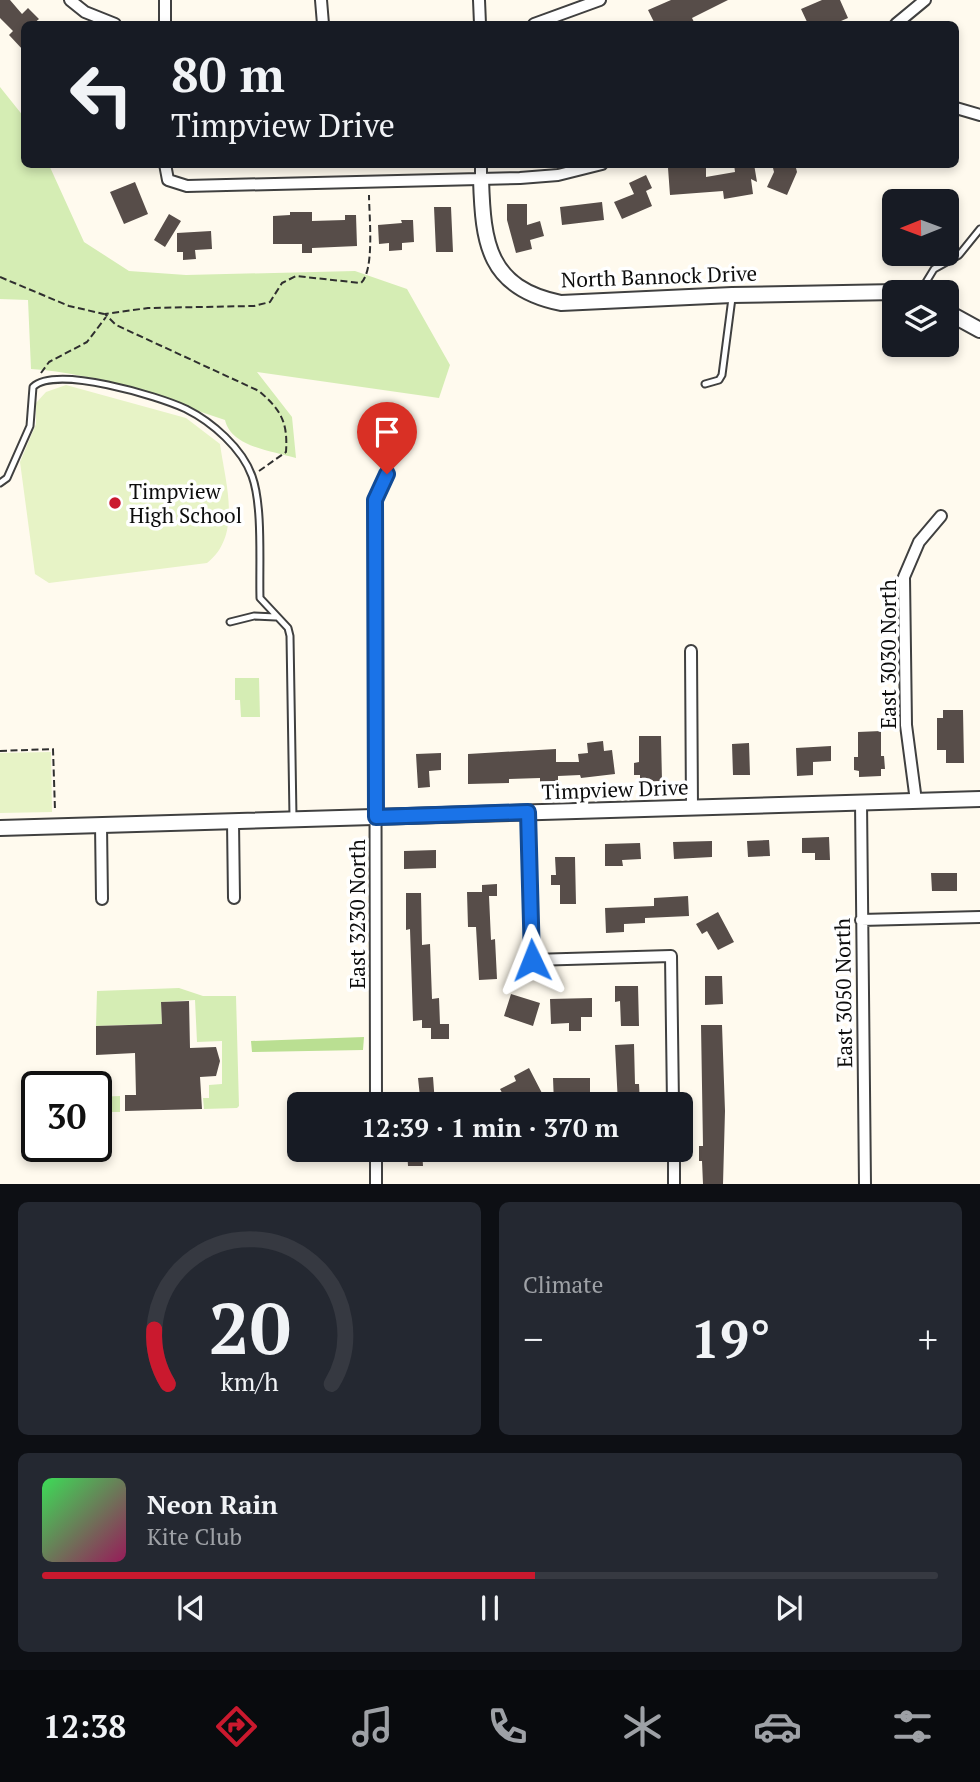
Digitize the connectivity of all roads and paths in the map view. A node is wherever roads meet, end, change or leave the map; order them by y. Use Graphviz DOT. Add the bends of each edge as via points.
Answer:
graph roads {
  1 [pos="69,0"];
  2 [pos="165,0"];
  3 [pos="321,0"];
  4 [pos="479,0"];
  5 [pos="600,0"];
  6 [pos="925,0"];
  7 [pos="108,21"];
  8 [pos="166,21"];
  9 [pos="323,21"];
  10 [pos="480,21"];
  11 [pos="542,21"];
  12 [pos="900,21"];
  13 [pos="959,109"];
  14 [pos="980,115"];
  15 [pos="166,168"];
  16 [pos="585,168"];
  17 [pos="481,172"];
  18 [pos="369,195"];
  19 [pos="980,229"];
  20 [pos="0,277"];
  21 [pos="927,280"];
  22 [pos="882,292"];
  23 [pos="732,295"];
  24 [pos="106,315"];
  25 [pos="959,319"];
  26 [pos="980,330"];
  27 [pos="38,383"];
  28 [pos="705,384"];
  29 [pos="387,474"];
  30 [pos="252,475"];
  31 [pos="0,483"];
  32 [pos="940,516"];
  33 [pos="276,617"];
  34 [pos="230,622"];
  35 [pos="691,651"];
  36 [pos="0,751"];
  37 [pos="980,799"];
  38 [pos="916,801"];
  39 [pos="861,802"];
  40 [pos="692,808"];
  41 [pos="55,810"];
  42 [pos="528,812"];
  43 [pos="376,817"];
  44 [pos="293,820"];
  45 [pos="233,822"];
  46 [pos="100,825"];
  47 [pos="0,828"];
  48 [pos="234,898"];
  49 [pos="102,899"];
  50 [pos="980,917"];
  51 [pos="861,920"];
  52 [pos="376,1092"];
  53 [pos="673,1092"];
  54 [pos="376,1162"];
  55 [pos="674,1162"];
  56 [pos="376,1184"];
  57 [pos="674,1184"];
  58 [pos="865,1184"];
  1 -- 7 [label="street"];
  2 -- 8 [label="street"];
  3 -- 9 [label="street"];
  4 -- 10 [label="street"];
  5 -- 11 [label="street"];
  6 -- 12 [label="street"];
  13 -- 14 [label="street"];
  15 -- 17 [label="street" via="168,180 187,186"];
  16 -- 17 [label="street" via="558,175"];
  17 -- 23 [label="street, North Bannock Drive" via="483,223 491,256 505,276 530,295 561,303"];
  18 -- 24 [label="path" via="369,264 361,283 296,276 282,283 270,302 254,306 148,308"];
  19 -- 21 [label="lane" via="959,255 934,269"];
  20 -- 24 [label="path" via="69,306"];
  22 -- 23 [label="street, North Bannock Drive"];
  23 -- 28 [label="lane" via="722,374 719,380"];
  24 -- 27 [label="path" via="87,342 44,366"];
  24 -- 30 [label="path" via="116,325 241,381 275,405 288,430 286,452"];
  25 -- 26 [label="street"];
  27 -- 30 [label="lane" via="60,377 80,380 186,409 228,439"];
  27 -- 31 [label="lane" via="33,387 30,426 7,478"];
  29 -- 43 [label="street, East 3230 North" via="375,500"];
  30 -- 33 [label="lane" via="260,598"];
  32 -- 38 [label="street, East 3030 North" via="919,542 904,577 906,725"];
  33 -- 34 [label="lane"];
  33 -- 44 [label="lane" via="290,636"];
  35 -- 40 [label="street"];
  36 -- 41 [label="path" via="53,749"];
  37 -- 38 [label="street, Timpview Drive"];
  38 -- 39 [label="street, Timpview Drive"];
  39 -- 40 [label="street, Timpview Drive"];
  39 -- 51 [label="street, East 3050 North"];
  40 -- 42 [label="street, Timpview Drive"];
  42 -- 43 [label="street, Timpview Drive"];
  42 -- 53 [label="street" via="532,960 671,956"];
  43 -- 44 [label="street, Timpview Drive"];
  43 -- 52 [label="street, East 3230 North"];
  44 -- 45 [label="street, Timpview Drive"];
  45 -- 46 [label="street, Timpview Drive"];
  45 -- 48 [label="street"];
  46 -- 47 [label="street, Timpview Drive"];
  46 -- 49 [label="street"];
  50 -- 51 [label="street"];
  51 -- 58 [label="street, East 3050 North"];
  54 -- 56 [label="street"];
  55 -- 57 [label="street"];
}
